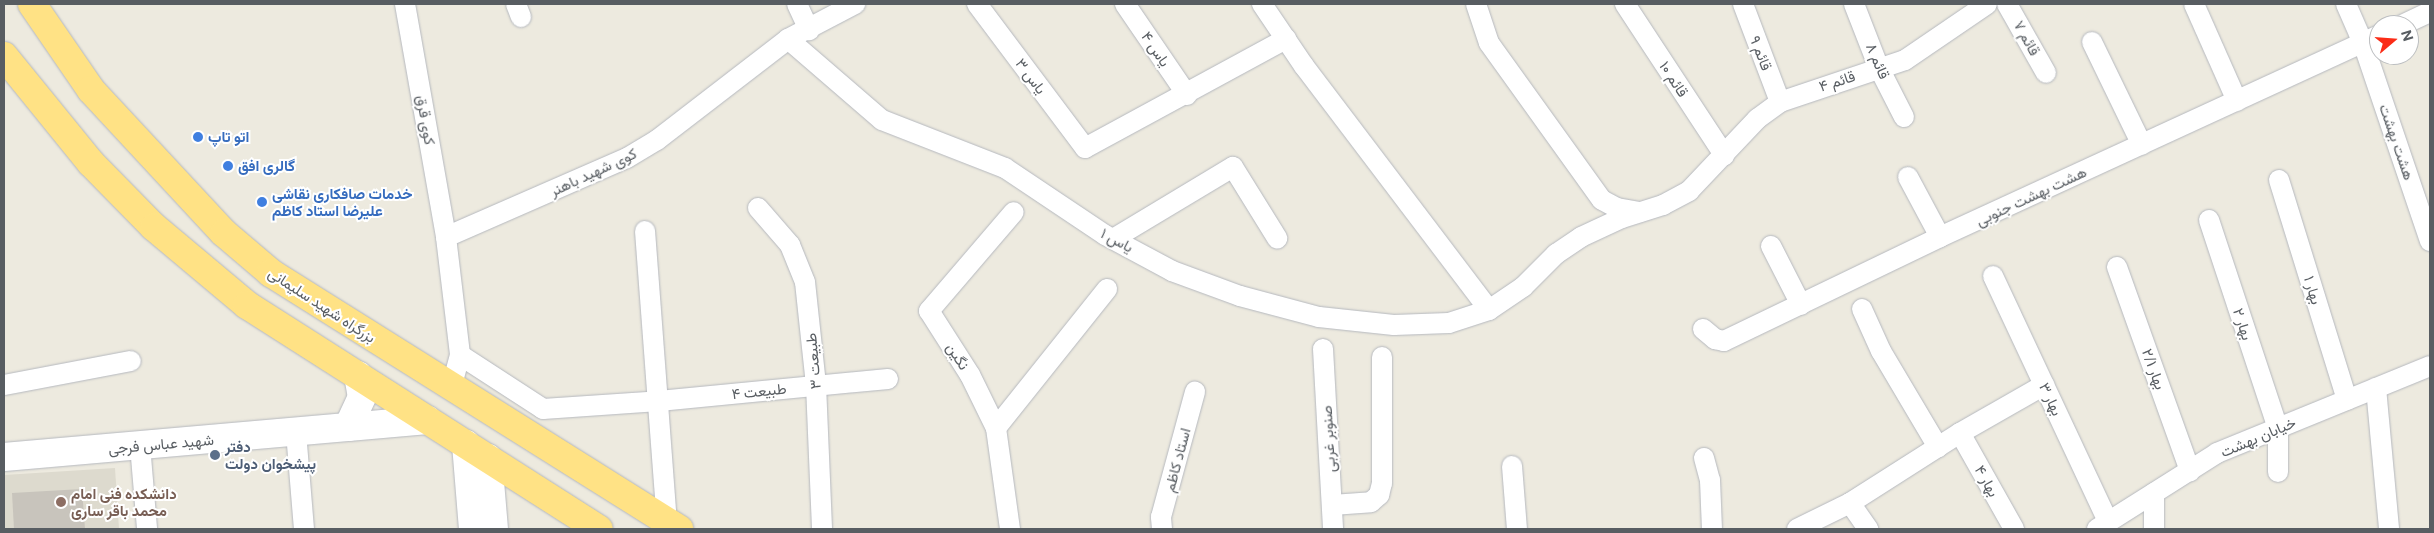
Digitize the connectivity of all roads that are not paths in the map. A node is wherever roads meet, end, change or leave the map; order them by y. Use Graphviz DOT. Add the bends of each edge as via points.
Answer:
graph roads {
  1 [pos="32,4"];
  2 [pos="405,4"];
  3 [pos="797,4"];
  4 [pos="855,4"];
  5 [pos="977,4"];
  6 [pos="1125,4"];
  7 [pos="1262,4"];
  8 [pos="1476,4"];
  9 [pos="1625,4"];
  10 [pos="1743,4"];
  11 [pos="1854,4"];
  12 [pos="1987,4"];
  13 [pos="2008,4"];
  14 [pos="2194,4"];
  15 [pos="2346,4"];
  16 [pos="809,30"];
  17 [pos="2369,36"];
  18 [pos="788,39"];
  19 [pos="1286,39"];
  20 [pos="2369,40"];
  21 [pos="2092,42"];
  22 [pos="4,56"];
  23 [pos="2379,65"];
  24 [pos="1880,68"];
  25 [pos="2046,73"];
  26 [pos="1187,94"];
  27 [pos="2237,101"];
  28 [pos="1780,102"];
  29 [pos="1904,117"];
  30 [pos="2142,145"];
  31 [pos="1724,154"];
  32 [pos="1908,177"];
  33 [pos="2279,180"];
  34 [pos="758,208"];
  35 [pos="1014,212"];
  36 [pos="1643,212"];
  37 [pos="2209,220"];
  38 [pos="645,231"];
  39 [pos="446,237"];
  40 [pos="1277,238"];
  41 [pos="1940,238"];
  42 [pos="1113,239"];
  43 [pos="2430,241"];
  44 [pos="1771,246"];
  45 [pos="2117,267"];
  46 [pos="1993,276"];
  47 [pos="1107,289"];
  48 [pos="1801,305"];
  49 [pos="1862,309"];
  50 [pos="1489,310"];
  51 [pos="1703,329"];
  52 [pos="1322,349"];
  53 [pos="460,355"];
  54 [pos="1382,357"];
  55 [pos="131,361"];
  56 [pos="2430,366"];
  57 [pos="358,375"];
  58 [pos="888,379"];
  59 [pos="4,385"];
  60 [pos="816,385"];
  61 [pos="2044,385"];
  62 [pos="451,388"];
  63 [pos="2376,388"];
  64 [pos="1195,392"];
  65 [pos="2348,400"];
  66 [pos="659,401"];
  67 [pos="428,420"];
  68 [pos="348,427"];
  69 [pos="996,428"];
  70 [pos="2278,429"];
  71 [pos="296,432"];
  72 [pos="1960,433"];
  73 [pos="140,445"];
  74 [pos="1938,447"];
  75 [pos="477,451"];
  76 [pos="4,457"];
  77 [pos="1704,458"];
  78 [pos="1512,466"];
  79 [pos="2190,471"];
  80 [pos="2278,472"];
  81 [pos="2154,493"];
  82 [pos="1850,503"];
  83 [pos="1332,505"];
  84 [pos="673,525"];
  85 [pos="2102,526"];
  86 [pos="147,529"];
  87 [pos="304,529"];
  88 [pos="483,529"];
  89 [pos="599,529"];
  90 [pos="822,529"];
  91 [pos="1010,529"];
  92 [pos="1162,529"];
  93 [pos="1333,529"];
  94 [pos="1517,529"];
  95 [pos="1712,529"];
  96 [pos="1797,529"];
  97 [pos="1868,529"];
  98 [pos="2014,529"];
  99 [pos="2154,529"];
  100 [pos="2389,529"];
  1 -- 62 [label="highway, بزرگراه شهید سلیمانی" via="91,90 224,233 271,273"];
  2 -- 39 [label="street, کوی قرق"];
  3 -- 16 [label="street"];
  4 -- 16 [label="street, کوی شهید باهنر"];
  5 -- 26 [label="street, یاس ۳" via="1085,148"];
  6 -- 26 [label="street, یاس ۴"];
  7 -- 19 [label="street"];
  8 -- 36 [label="street" via="1489,43 1602,200 1617,208"];
  9 -- 31 [label="street, قائم ۱۰"];
  10 -- 28 [label="street, قائم ۹"];
  11 -- 24 [label="street, قائم ۸"];
  12 -- 24 [label="street, قائم ۴" via="1921,50"];
  13 -- 25 [label="street, قائم ۷"];
  14 -- 27 [label="street"];
  15 -- 17 [label="street, هشت بهشت"];
  16 -- 18 [label="street, کوی شهید باهنر"];
  18 -- 39 [label="street, کوی شهید باهنر" via="657,140 627,158"];
  18 -- 42 [label="street, یاس ۱" via="882,120 1006,168"];
  19 -- 26 [label="street"];
  19 -- 50 [label="street"];
  20 -- 27 [label="street, هشت بهشت جنوبی"];
  21 -- 30 [label="street"];
  22 -- 57 [label="highway" via="92,163 165,238 247,305"];
  23 -- 43 [label="street, هشت بهشت"];
  24 -- 28 [label="street, قائم ۴"];
  24 -- 29 [label="street, قائم ۸"];
  27 -- 30 [label="street, هشت بهشت جنوبی"];
  28 -- 31 [label="street, قائم ۴" via="1757,119"];
  30 -- 41 [label="street, هشت بهشت جنوبی"];
  31 -- 36 [label="street, قائم ۴" via="1689,191 1663,206"];
  32 -- 41 [label="street"];
  33 -- 65 [label="street, بهار ۱"];
  34 -- 60 [label="street, طبیعت ٣" via="790,245 806,282"];
  35 -- 69 [label="street, نگین" via="928,311 970,375"];
  36 -- 50 [label="street, یاس ۱" via="1581,237 1556,254 1523,287"];
  37 -- 70 [label="street, بهار ۲"];
  38 -- 66 [label="street"];
  39 -- 53 [label="street"];
  40 -- 42 [label="street" via="1233,167"];
  41 -- 48 [label="street, هشت بهشت جنوبی"];
  42 -- 50 [label="street, یاس ۱" via="1172,271 1240,296 1319,317 1394,325 1449,323"];
  44 -- 48 [label="street"];
  45 -- 79 [label="street, بهار ۲/۱"];
  46 -- 61 [label="street, بهار ۳"];
  47 -- 69 [label="street"];
  48 -- 51 [label="street, هشت بهشت جنوبی" via="1724,342"];
  49 -- 74 [label="street" via="1881,351"];
  52 -- 83 [label="street, صنوبر غربی"];
  53 -- 62 [label="street"];
  53 -- 66 [label="street, طبیعت ۴" via="543,409"];
  54 -- 83 [label="street" via="1382,483 1379,494 1371,502"];
  55 -- 59 [label="street"];
  56 -- 63 [label="street, خیابان بهشت"];
  57 -- 67 [label="highway"];
  57 -- 68 [label="main road" via="362,397"];
  58 -- 60 [label="street, طبیعت ۴"];
  60 -- 66 [label="street, طبیعت ۴"];
  60 -- 90 [label="street, طبیعت ٣"];
  61 -- 72 [label="street"];
  61 -- 85 [label="street, بهار ۳"];
  62 -- 84 [label="highway, بزرگراه شهید سلیمانی"];
  63 -- 65 [label="street, خیابان بهشت"];
  63 -- 100 [label="street"];
  64 -- 92 [label="street, استاد کاظم" via="1161,518"];
  65 -- 70 [label="street, خیابان بهشت"];
  66 -- 84 [label="street"];
  67 -- 68 [label="main road, شهید عباس فرجی"];
  67 -- 75 [label="highway"];
  68 -- 71 [label="main road, شهید عباس فرجی"];
  69 -- 91 [label="street, نگین"];
  70 -- 79 [label="street, خیابان بهشت" via="2217,453"];
  70 -- 80 [label="street, بهار ۲"];
  71 -- 73 [label="main road, شهید عباس فرجی"];
  71 -- 87 [label="street"];
  72 -- 74 [label="street"];
  72 -- 98 [label="street, بهار ۴"];
  73 -- 76 [label="main road, شهید عباس فرجی"];
  73 -- 86 [label="street"];
  74 -- 82 [label="street"];
  75 -- 88 [label="main road"];
  75 -- 89 [label="highway"];
  77 -- 95 [label="street" via="1710,480"];
  78 -- 94 [label="street"];
  79 -- 81 [label="street, خیابان بهشت"];
  81 -- 85 [label="street, خیابان بهشت"];
  81 -- 99 [label="street"];
  82 -- 96 [label="street"];
  82 -- 97 [label="street"];
  83 -- 93 [label="street, صنوبر غربی"];
}
